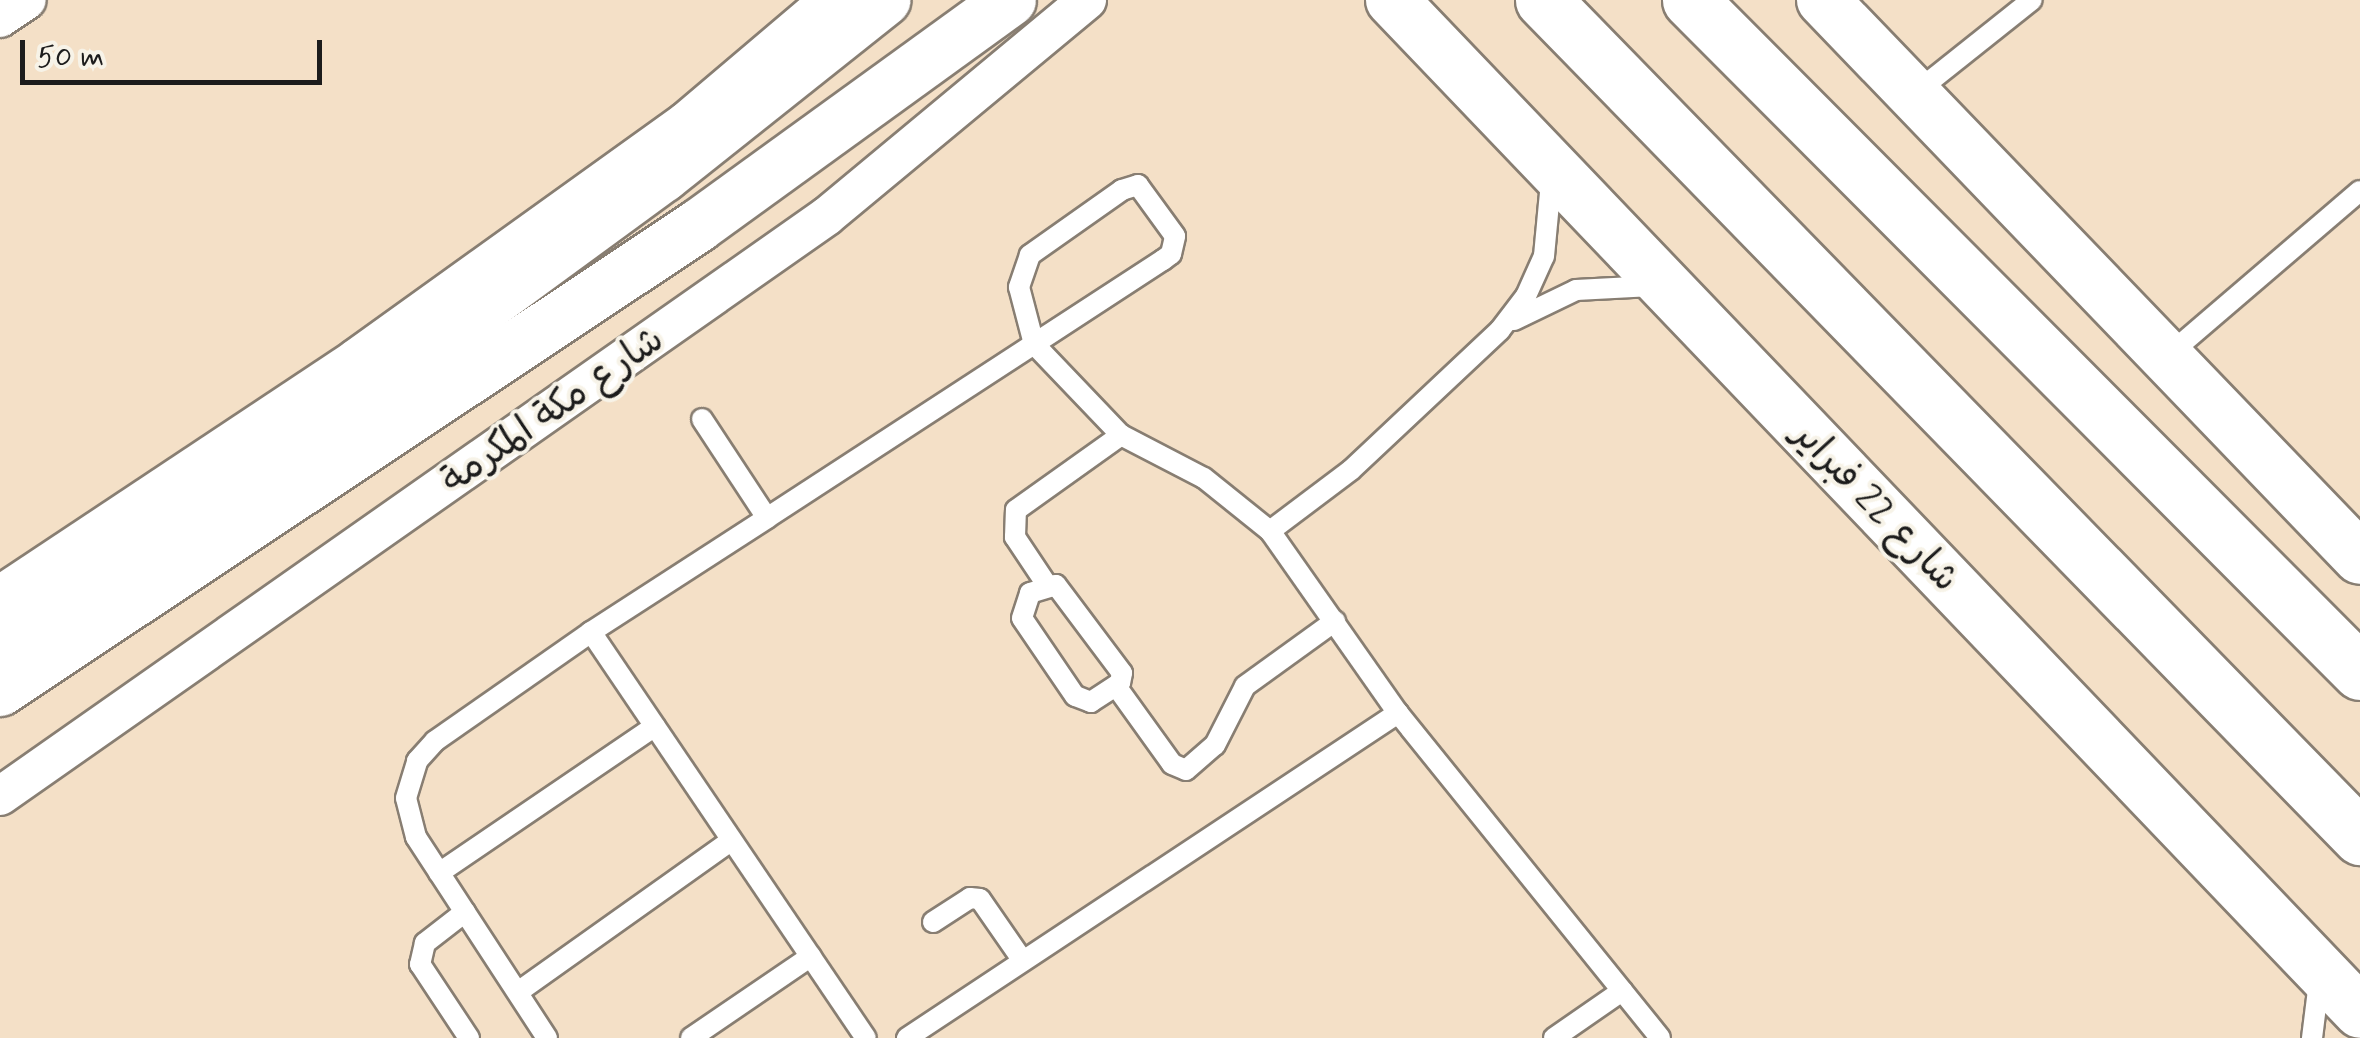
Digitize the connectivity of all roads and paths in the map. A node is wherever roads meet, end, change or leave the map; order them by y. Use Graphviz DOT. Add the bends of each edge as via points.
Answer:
graph roads {
  1 [pos="27,0"];
  2 [pos="829,0"];
  3 [pos="884,0"];
  4 [pos="1010,0"];
  5 [pos="1392,0"];
  6 [pos="1543,0"];
  7 [pos="1690,0"];
  8 [pos="1823,0"];
  9 [pos="2032,0"];
  10 [pos="1071,7"];
  11 [pos="0,18"];
  12 [pos="1914,94"];
  13 [pos="1550,172"];
  14 [pos="2360,191"];
  15 [pos="1661,287"];
  16 [pos="1500,330"];
  17 [pos="1034,344"];
  18 [pos="2164,358"];
  19 [pos="702,418"];
  20 [pos="1121,435"];
  21 [pos="767,518"];
  22 [pos="1270,532"];
  23 [pos="2360,558"];
  24 [pos="1047,585"];
  25 [pos="0,595"];
  26 [pos="1335,621"];
  27 [pos="591,632"];
  28 [pos="0,638"];
  29 [pos="2360,672"];
  30 [pos="1116,686"];
  31 [pos="0,690"];
  32 [pos="1398,713"];
  33 [pos="655,726"];
  34 [pos="0,796"];
  35 [pos="2360,836"];
  36 [pos="732,840"];
  37 [pos="439,872"];
  38 [pos="465,912"];
  39 [pos="933,922"];
  40 [pos="811,956"];
  41 [pos="1023,961"];
  42 [pos="2319,970"];
  43 [pos="1622,991"];
  44 [pos="518,992"];
  45 [pos="2360,1012"];
  46 [pos="469,1038"];
  47 [pos="547,1038"];
  48 [pos="690,1038"];
  49 [pos="866,1038"];
  50 [pos="907,1038"];
  51 [pos="1554,1038"];
  52 [pos="1660,1038"];
  53 [pos="2312,1038"];
  1 -- 11 [label="street"];
  2 -- 25 [label="street" via="686,122"];
  3 -- 28 [label="main road" via="664,176 328,421"];
  4 -- 31 [label="main road, شارع مكة المكرمة" via="698,226"];
  5 -- 13 [label="main road, شارع 22 فبراير"];
  6 -- 35 [label="highway"];
  7 -- 29 [label="highway"];
  8 -- 12 [label="main road"];
  9 -- 12 [label="lane"];
  10 -- 34 [label="street, شارع مكة المكرمة" via="827,216"];
  12 -- 18 [label="main road"];
  13 -- 15 [label="main road, شارع 22 فبراير"];
  13 -- 16 [label="lane" via="1544,256"];
  14 -- 18 [label="lane"];
  15 -- 16 [label="lane" via="1576,290"];
  15 -- 42 [label="main road, شارع 22 فبراير"];
  16 -- 22 [label="lane" via="1365,458"];
  17 -- 17 [label="lane" via="1171,254 1175,236 1144,188 1122,190 1030,255 1019,287"];
  17 -- 20 [label="lane"];
  17 -- 21 [label="lane"];
  18 -- 23 [label="main road"];
  19 -- 21 [label="lane"];
  20 -- 22 [label="lane" via="1204,478"];
  20 -- 24 [label="lane" via="1016,510 1015,537"];
  21 -- 27 [label="lane"];
  22 -- 26 [label="lane"];
  24 -- 30 [label="lane" via="1065,590 1122,673"];
  24 -- 30 [label="lane" via="1030,592 1022,618 1079,700 1092,702"];
  26 -- 30 [label="lane" via="1245,686 1214,745 1186,770 1172,764"];
  26 -- 32 [label="lane"];
  27 -- 33 [label="lane"];
  27 -- 37 [label="lane" via="435,741 417,761 406,798 408,818"];
  32 -- 41 [label="lane"];
  32 -- 43 [label="lane"];
  33 -- 36 [label="lane"];
  33 -- 37 [label="lane"];
  36 -- 40 [label="lane"];
  36 -- 44 [label="lane"];
  37 -- 38 [label="lane"];
  38 -- 44 [label="lane"];
  38 -- 46 [label="lane" via="425,944 420,964"];
  39 -- 41 [label="lane" via="970,898 980,899"];
  40 -- 48 [label="lane"];
  40 -- 49 [label="lane"];
  41 -- 50 [label="lane"];
  42 -- 45 [label="main road, شارع 22 فبراير"];
  42 -- 53 [label="lane"];
  43 -- 51 [label="lane"];
  43 -- 52 [label="lane"];
  44 -- 47 [label="lane"];
}
